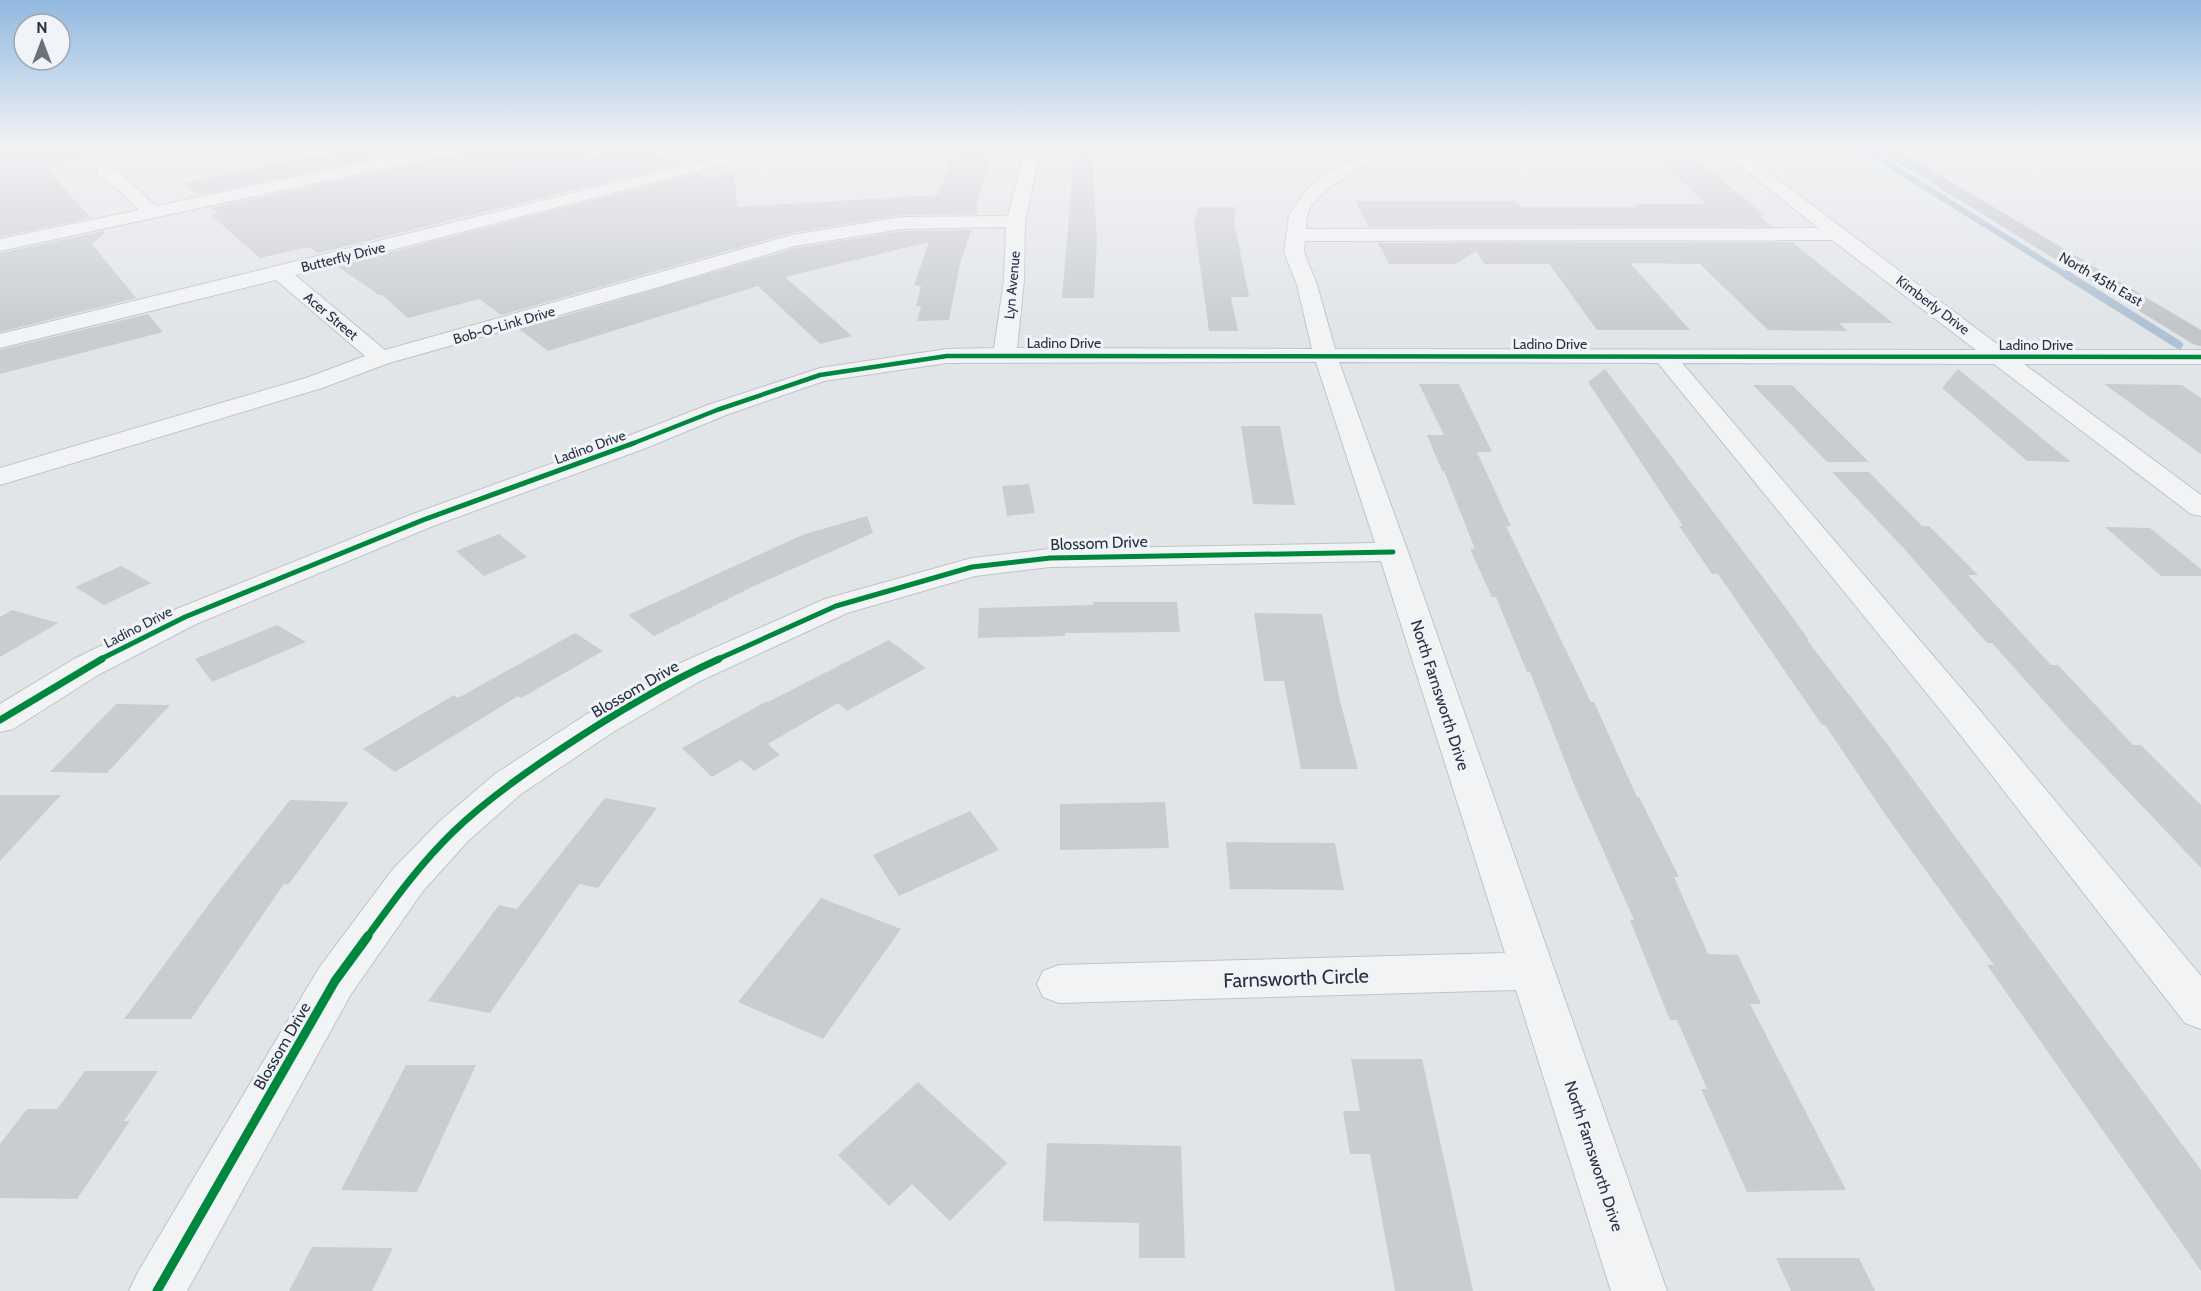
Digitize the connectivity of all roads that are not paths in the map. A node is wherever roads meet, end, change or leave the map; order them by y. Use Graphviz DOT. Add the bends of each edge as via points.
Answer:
graph roads {
  1 [pos="144,205"];
  2 [pos="178,205"];
  3 [pos="543,205"];
  4 [pos="1020,205"];
  5 [pos="1305,205"];
  6 [pos="1800,205"];
  7 [pos="1978,205"];
  8 [pos="150,211"];
  9 [pos="1016,221"];
  10 [pos="1837,234"];
  11 [pos="1295,235"];
  12 [pos="0,245"];
  13 [pos="280,273"];
  14 [pos="2201,339"];
  15 [pos="0,340"];
  16 [pos="1005,355"];
  17 [pos="1325,356"];
  18 [pos="1664,356"];
  19 [pos="2001,357"];
  20 [pos="2201,357"];
  21 [pos="381,358"];
  22 [pos="0,477"];
  23 [pos="2201,508"];
  24 [pos="1393,552"];
  25 [pos="0,720"];
  26 [pos="1532,971"];
  27 [pos="1059,984"];
  28 [pos="2201,1009"];
  29 [pos="157,1291"];
  30 [pos="1639,1291"];
  1 -- 8 [label="street"];
  2 -- 8 [label="street"];
  3 -- 13 [label="street, Butterfly Drive"];
  4 -- 9 [label="street, Lyn Avenue"];
  5 -- 11 [label="street, North Farnsworth Drive" via="1298,215"];
  6 -- 10 [label="street, Kimberly Drive"];
  7 -- 14 [label="main road, North 45th East"];
  8 -- 12 [label="street"];
  9 -- 16 [label="street, Lyn Avenue"];
  9 -- 21 [label="street, Bob-O-Link Drive" via="902,223 792,241"];
  10 -- 11 [label="street"];
  10 -- 19 [label="street, Kimberly Drive"];
  11 -- 17 [label="street, North Farnsworth Drive" via="1294,252 1307,285"];
  13 -- 15 [label="street, Butterfly Drive"];
  13 -- 21 [label="street, Acer Street"];
  16 -- 17 [label="street, Ladino Drive"];
  16 -- 25 [label="street, Ladino Drive" via="947,356 820,375 717,410 423,520 185,617 86,667"];
  17 -- 18 [label="street, Ladino Drive"];
  17 -- 24 [label="street, North Farnsworth Drive"];
  18 -- 19 [label="street, Ladino Drive"];
  18 -- 28 [label="street" via="1964,715"];
  19 -- 20 [label="street, Ladino Drive"];
  19 -- 23 [label="street, Kimberly Drive"];
  21 -- 22 [label="street, Bob-O-Link Drive" via="314,383"];
  24 -- 26 [label="street, North Farnsworth Drive"];
  24 -- 29 [label="street, Blossom Drive" via="1062,558 972,567 836,606 688,673 600,723 508,784 454,831 408,880 335,981"];
  26 -- 27 [label="street, Farnsworth Circle"];
  26 -- 30 [label="street, North Farnsworth Drive"];
}
